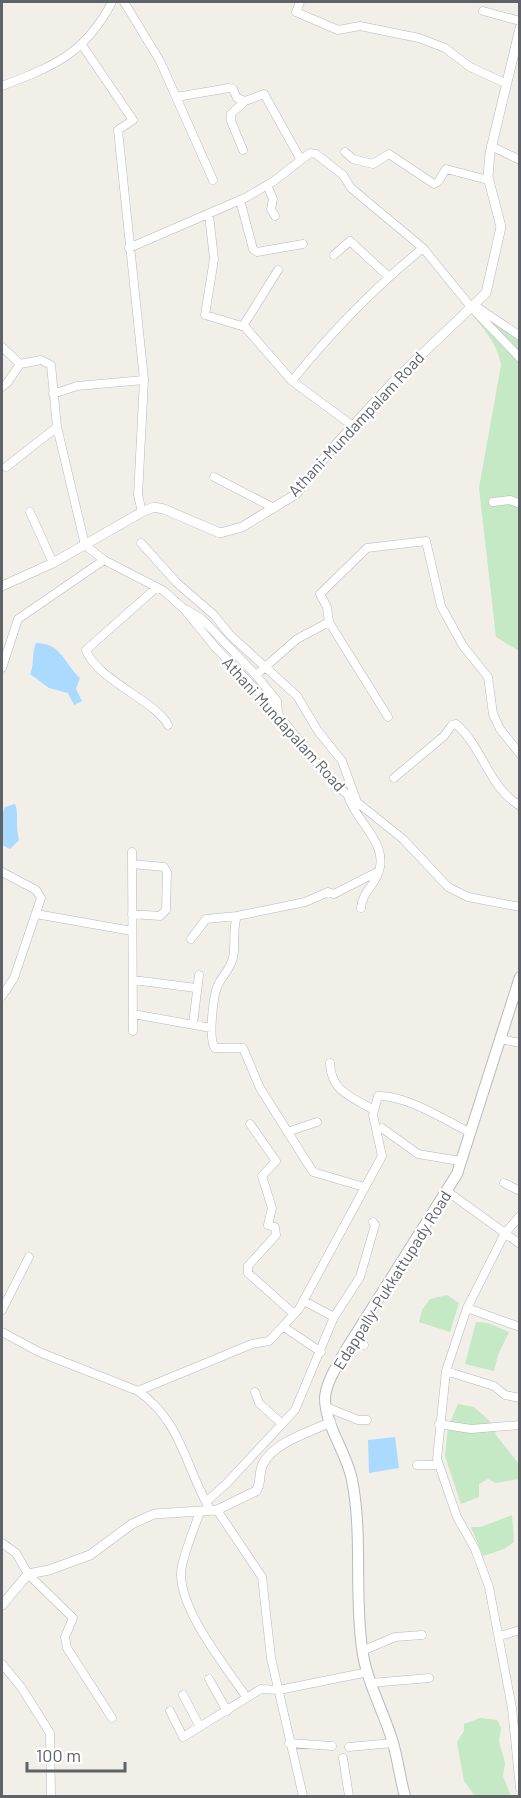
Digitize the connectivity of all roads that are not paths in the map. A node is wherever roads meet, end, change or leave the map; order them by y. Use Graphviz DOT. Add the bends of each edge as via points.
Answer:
graph roads {
  1 [pos="110,2"];
  2 [pos="124,2"];
  3 [pos="300,2"];
  4 [pos="483,11"];
  5 [pos="519,21"];
  6 [pos="519,28"];
  7 [pos="82,45"];
  8 [pos="505,83"];
  9 [pos="2,86"];
  10 [pos="176,97"];
  11 [pos="245,101"];
  12 [pos="491,147"];
  13 [pos="243,150"];
  14 [pos="345,152"];
  15 [pos="301,160"];
  16 [pos="519,160"];
  17 [pos="213,180"];
  18 [pos="488,180"];
  19 [pos="267,185"];
  20 [pos="240,200"];
  21 [pos="209,215"];
  22 [pos="274,216"];
  23 [pos="303,244"];
  24 [pos="129,248"];
  25 [pos="423,248"];
  26 [pos="334,255"];
  27 [pos="278,270"];
  28 [pos="389,277"];
  29 [pos="472,306"];
  30 [pos="243,326"];
  31 [pos="519,336"];
  32 [pos="2,347"];
  33 [pos="519,358"];
  34 [pos="20,363"];
  35 [pos="144,380"];
  36 [pos="292,381"];
  37 [pos="2,387"];
  38 [pos="52,394"];
  39 [pos="353,426"];
  40 [pos="57,427"];
  41 [pos="6,466"];
  42 [pos="214,477"];
  43 [pos="493,502"];
  44 [pos="519,504"];
  45 [pos="272,507"];
  46 [pos="30,512"];
  47 [pos="142,512"];
  48 [pos="141,543"];
  49 [pos="85,545"];
  50 [pos="104,560"];
  51 [pos="53,563"];
  52 [pos="2,586"];
  53 [pos="156,588"];
  54 [pos="184,609"];
  55 [pos="329,622"];
  56 [pos="266,667"];
  57 [pos="2,668"];
  58 [pos="256,675"];
  59 [pos="278,714"];
  60 [pos="388,717"];
  61 [pos="168,725"];
  62 [pos="519,754"];
  63 [pos="393,778"];
  64 [pos="348,796"];
  65 [pos="357,802"];
  66 [pos="519,806"];
  67 [pos="132,852"];
  68 [pos="132,864"];
  69 [pos="379,871"];
  70 [pos="2,872"];
  71 [pos="519,907"];
  72 [pos="361,908"];
  73 [pos="36,914"];
  74 [pos="132,914"];
  75 [pos="237,916"];
  76 [pos="132,931"];
  77 [pos="191,939"];
  78 [pos="199,975"];
  79 [pos="519,977"];
  80 [pos="133,980"];
  81 [pos="196,988"];
  82 [pos="2,996"];
  83 [pos="133,1014"];
  84 [pos="193,1024"];
  85 [pos="211,1028"];
  86 [pos="134,1031"];
  87 [pos="501,1039"];
  88 [pos="519,1043"];
  89 [pos="330,1063"];
  90 [pos="374,1110"];
  91 [pos="317,1122"];
  92 [pos="250,1124"];
  93 [pos="382,1128"];
  94 [pos="287,1132"];
  95 [pos="469,1132"];
  96 [pos="460,1161"];
  97 [pos="504,1183"];
  98 [pos="364,1187"];
  99 [pos="519,1191"];
  100 [pos="448,1192"];
  101 [pos="519,1216"];
  102 [pos="373,1222"];
  103 [pos="505,1233"];
  104 [pos="519,1244"];
  105 [pos="29,1257"];
  106 [pos="304,1301"];
  107 [pos="467,1308"];
  108 [pos="2,1310"];
  109 [pos="294,1314"];
  110 [pos="334,1317"];
  111 [pos="517,1326"];
  112 [pos="284,1327"];
  113 [pos="2,1332"];
  114 [pos="353,1339"];
  115 [pos="364,1345"];
  116 [pos="321,1352"];
  117 [pos="446,1371"];
  118 [pos="138,1390"];
  119 [pos="255,1392"];
  120 [pos="519,1398"];
  121 [pos="326,1407"];
  122 [pos="367,1420"];
  123 [pos="330,1422"];
  124 [pos="282,1424"];
  125 [pos="439,1424"];
  126 [pos="519,1425"];
  127 [pos="417,1464"];
  128 [pos="439,1465"];
  129 [pos="208,1508"];
  130 [pos="2,1543"];
  131 [pos="28,1574"];
  132 [pos="2,1605"];
  133 [pos="519,1630"];
  134 [pos="422,1635"];
  135 [pos="500,1636"];
  136 [pos="362,1651"];
  137 [pos="2,1664"];
  138 [pos="369,1678"];
  139 [pos="429,1678"];
  140 [pos="209,1679"];
  141 [pos="279,1690"];
  142 [pos="183,1695"];
  143 [pos="247,1698"];
  144 [pos="516,1708"];
  145 [pos="170,1711"];
  146 [pos="226,1711"];
  147 [pos="112,1718"];
  148 [pos="200,1727"];
  149 [pos="289,1743"];
  150 [pos="393,1743"];
  151 [pos="332,1746"];
  152 [pos="349,1747"];
  153 [pos="343,1758"];
  154 [pos="518,1770"];
  155 [pos="519,1788"];
  156 [pos="51,1797"];
  157 [pos="303,1797"];
  158 [pos="349,1797"];
  159 [pos="405,1797"];
  1 -- 7 [label="street"];
  2 -- 10 [label="street" via="154,49"];
  3 -- 8 [label="street" via="296,12 330,28 345,31 360,26 419,38 445,48 470,67"];
  4 -- 5 [label="street"];
  6 -- 8 [label="street, Athani-Mundampalam Road"];
  7 -- 9 [label="street" via="50,68"];
  7 -- 24 [label="street" via="133,120 118,130"];
  8 -- 12 [label="street, Athani-Mundampalam Road"];
  10 -- 11 [label="street" via="229,88"];
  10 -- 17 [label="street"];
  11 -- 13 [label="street" via="231,114"];
  11 -- 15 [label="street" via="264,94"];
  12 -- 16 [label="street"];
  12 -- 18 [label="street, Athani-Mundampalam Road"];
  14 -- 18 [label="street" via="352,159 373,164 389,154 434,184 446,169"];
  15 -- 19 [label="street"];
  15 -- 25 [label="street" via="310,153 316,154"];
  18 -- 29 [label="street, Athani-Mundampalam Road" via="501,227 486,293"];
  19 -- 20 [label="street"];
  19 -- 22 [label="street"];
  20 -- 21 [label="street"];
  20 -- 23 [label="street" via="257,252"];
  21 -- 24 [label="street"];
  21 -- 30 [label="street" via="214,259 205,315"];
  24 -- 35 [label="street"];
  25 -- 28 [label="street"];
  25 -- 29 [label="street"];
  26 -- 28 [label="street" via="350,242"];
  27 -- 30 [label="street"];
  28 -- 36 [label="street" via="330,333"];
  29 -- 31 [label="street"];
  29 -- 33 [label="street"];
  29 -- 39 [label="street, Athani-Mundampalam Road"];
  30 -- 36 [label="street"];
  32 -- 34 [label="street"];
  34 -- 37 [label="street"];
  34 -- 38 [label="street" via="41,360 51,365"];
  35 -- 38 [label="street" via="76,386"];
  35 -- 47 [label="street" via="138,495"];
  36 -- 39 [label="street"];
  38 -- 40 [label="street"];
  39 -- 45 [label="street, Athani-Mundampalam Road" via="296,494"];
  40 -- 41 [label="street"];
  40 -- 49 [label="street"];
  42 -- 45 [label="street"];
  43 -- 44 [label="street" via="510,500"];
  45 -- 47 [label="street, Athani-Mundampalam Road" via="242,527 220,533 164,509 154,507"];
  46 -- 51 [label="street"];
  47 -- 49 [label="street, Athani-Mundampalam Road"];
  48 -- 56 [label="street" via="177,583"];
  49 -- 50 [label="street, Athani Mundapalam Road"];
  49 -- 51 [label="street, Athani-Mundampalam Road"];
  50 -- 53 [label="street, Athani Mundapalam Road"];
  50 -- 57 [label="street" via="18,619"];
  51 -- 52 [label="street, Athani-Mundampalam Road"];
  53 -- 54 [label="street, Athani Mundapalam Road"];
  53 -- 61 [label="street" via="86,650 124,689 156,710"];
  54 -- 58 [label="street" via="202,619"];
  54 -- 59 [label="street, Athani Mundapalam Road"];
  55 -- 56 [label="street" via="297,639"];
  55 -- 60 [label="street"];
  55 -- 62 [label="street" via="322,589 367,548 426,541 441,606 463,646 488,677 493,714"];
  56 -- 58 [label="street"];
  56 -- 65 [label="street" via="297,696 337,754"];
  58 -- 59 [label="street" via="278,701"];
  59 -- 64 [label="street, Athani Mundapalam Road" via="320,769"];
  63 -- 66 [label="street" via="456,724 473,743 495,785"];
  64 -- 65 [label="street, Athani Mundapalam Road"];
  64 -- 69 [label="street" via="377,845"];
  65 -- 71 [label="street, Athani Mundapalam Road" via="403,839 448,887 468,897"];
  67 -- 68 [label="street"];
  68 -- 74 [label="street"];
  68 -- 74 [label="street" via="164,867 167,872 166,910 160,916"];
  69 -- 72 [label="street" via="362,897"];
  69 -- 75 [label="street" via="333,894 328,892 305,902"];
  70 -- 73 [label="street" via="39,894"];
  73 -- 76 [label="street"];
  73 -- 82 [label="street" via="14,978"];
  74 -- 76 [label="street"];
  75 -- 77 [label="street" via="206,920"];
  75 -- 85 [label="street" via="233,958 219,983"];
  76 -- 80 [label="street"];
  78 -- 81 [label="street"];
  79 -- 87 [label="main road, Edappally-Pukkattupady Road"];
  80 -- 81 [label="street"];
  80 -- 83 [label="street"];
  81 -- 84 [label="street"];
  83 -- 84 [label="street"];
  83 -- 86 [label="street"];
  84 -- 85 [label="street"];
  85 -- 94 [label="street" via="215,1048 243,1048 260,1088"];
  87 -- 88 [label="street"];
  87 -- 95 [label="main road, Edappally-Pukkattupady Road"];
  89 -- 90 [label="street" via="336,1087"];
  90 -- 95 [label="street" via="378,1096 385,1096 421,1108"];
  90 -- 98 [label="street" via="382,1156"];
  91 -- 94 [label="street"];
  92 -- 109 [label="street" via="276,1161 262,1176 272,1208 268,1225 274,1227 276,1235 248,1266 248,1273"];
  93 -- 96 [label="street" via="418,1154"];
  94 -- 98 [label="street" via="313,1172"];
  95 -- 96 [label="main road, Edappally-Pukkattupady Road"];
  96 -- 100 [label="main road, Edappally-Pukkattupady Road"];
  97 -- 99 [label="street"];
  98 -- 106 [label="street"];
  100 -- 103 [label="street"];
  100 -- 114 [label="main road, Edappally-Pukkattupady Road"];
  101 -- 103 [label="street"];
  102 -- 110 [label="street" via="360,1277"];
  103 -- 104 [label="street"];
  103 -- 107 [label="street"];
  105 -- 108 [label="street"];
  106 -- 109 [label="street"];
  106 -- 110 [label="street"];
  107 -- 111 [label="street"];
  107 -- 117 [label="street"];
  109 -- 112 [label="street"];
  110 -- 116 [label="street"];
  112 -- 116 [label="street"];
  112 -- 118 [label="street" via="269,1341 252,1344"];
  113 -- 118 [label="street" via="39,1352"];
  114 -- 115 [label="street"];
  114 -- 121 [label="main road, Edappally-Pukkattupady Road" via="331,1377"];
  116 -- 124 [label="street" via="295,1410"];
  117 -- 120 [label="street"];
  117 -- 125 [label="street"];
  118 -- 129 [label="street" via="168,1418"];
  119 -- 124 [label="street" via="266,1412"];
  121 -- 122 [label="street"];
  121 -- 123 [label="main road, Edappally-Pukkattupady Road"];
  123 -- 129 [label="street" via="279,1448 263,1464 256,1491"];
  123 -- 136 [label="main road, Edappally-Pukkattupady Road" via="352,1478 357,1510"];
  124 -- 129 [label="street"];
  125 -- 126 [label="street" via="471,1430"];
  125 -- 128 [label="street"];
  127 -- 128 [label="street"];
  128 -- 135 [label="street" via="457,1517 475,1549 489,1587"];
  129 -- 131 [label="street" via="154,1514 132,1524 90,1555"];
  129 -- 141 [label="street" via="262,1577 271,1658"];
  129 -- 143 [label="street" via="181,1573 185,1593 196,1623"];
  130 -- 131 [label="street" via="22,1560"];
  131 -- 132 [label="street"];
  131 -- 147 [label="street" via="73,1618 65,1637 67,1648"];
  133 -- 135 [label="street"];
  134 -- 136 [label="street" via="395,1637"];
  135 -- 144 [label="street"];
  136 -- 138 [label="main road, Edappally-Pukkattupady Road"];
  137 -- 156 [label="street" via="50,1733"];
  138 -- 139 [label="street"];
  138 -- 141 [label="street"];
  138 -- 150 [label="main road, Edappally-Pukkattupady Road"];
  140 -- 146 [label="street"];
  141 -- 143 [label="street" via="261,1689"];
  141 -- 149 [label="street"];
  142 -- 148 [label="street"];
  143 -- 146 [label="street"];
  144 -- 154 [label="street"];
  145 -- 148 [label="street" via="183,1737"];
  146 -- 148 [label="street"];
  149 -- 151 [label="street"];
  149 -- 157 [label="street"];
  150 -- 152 [label="street"];
  150 -- 159 [label="main road, Edappally-Pukkattupady Road"];
  153 -- 158 [label="street"];
  154 -- 155 [label="street"];
}
